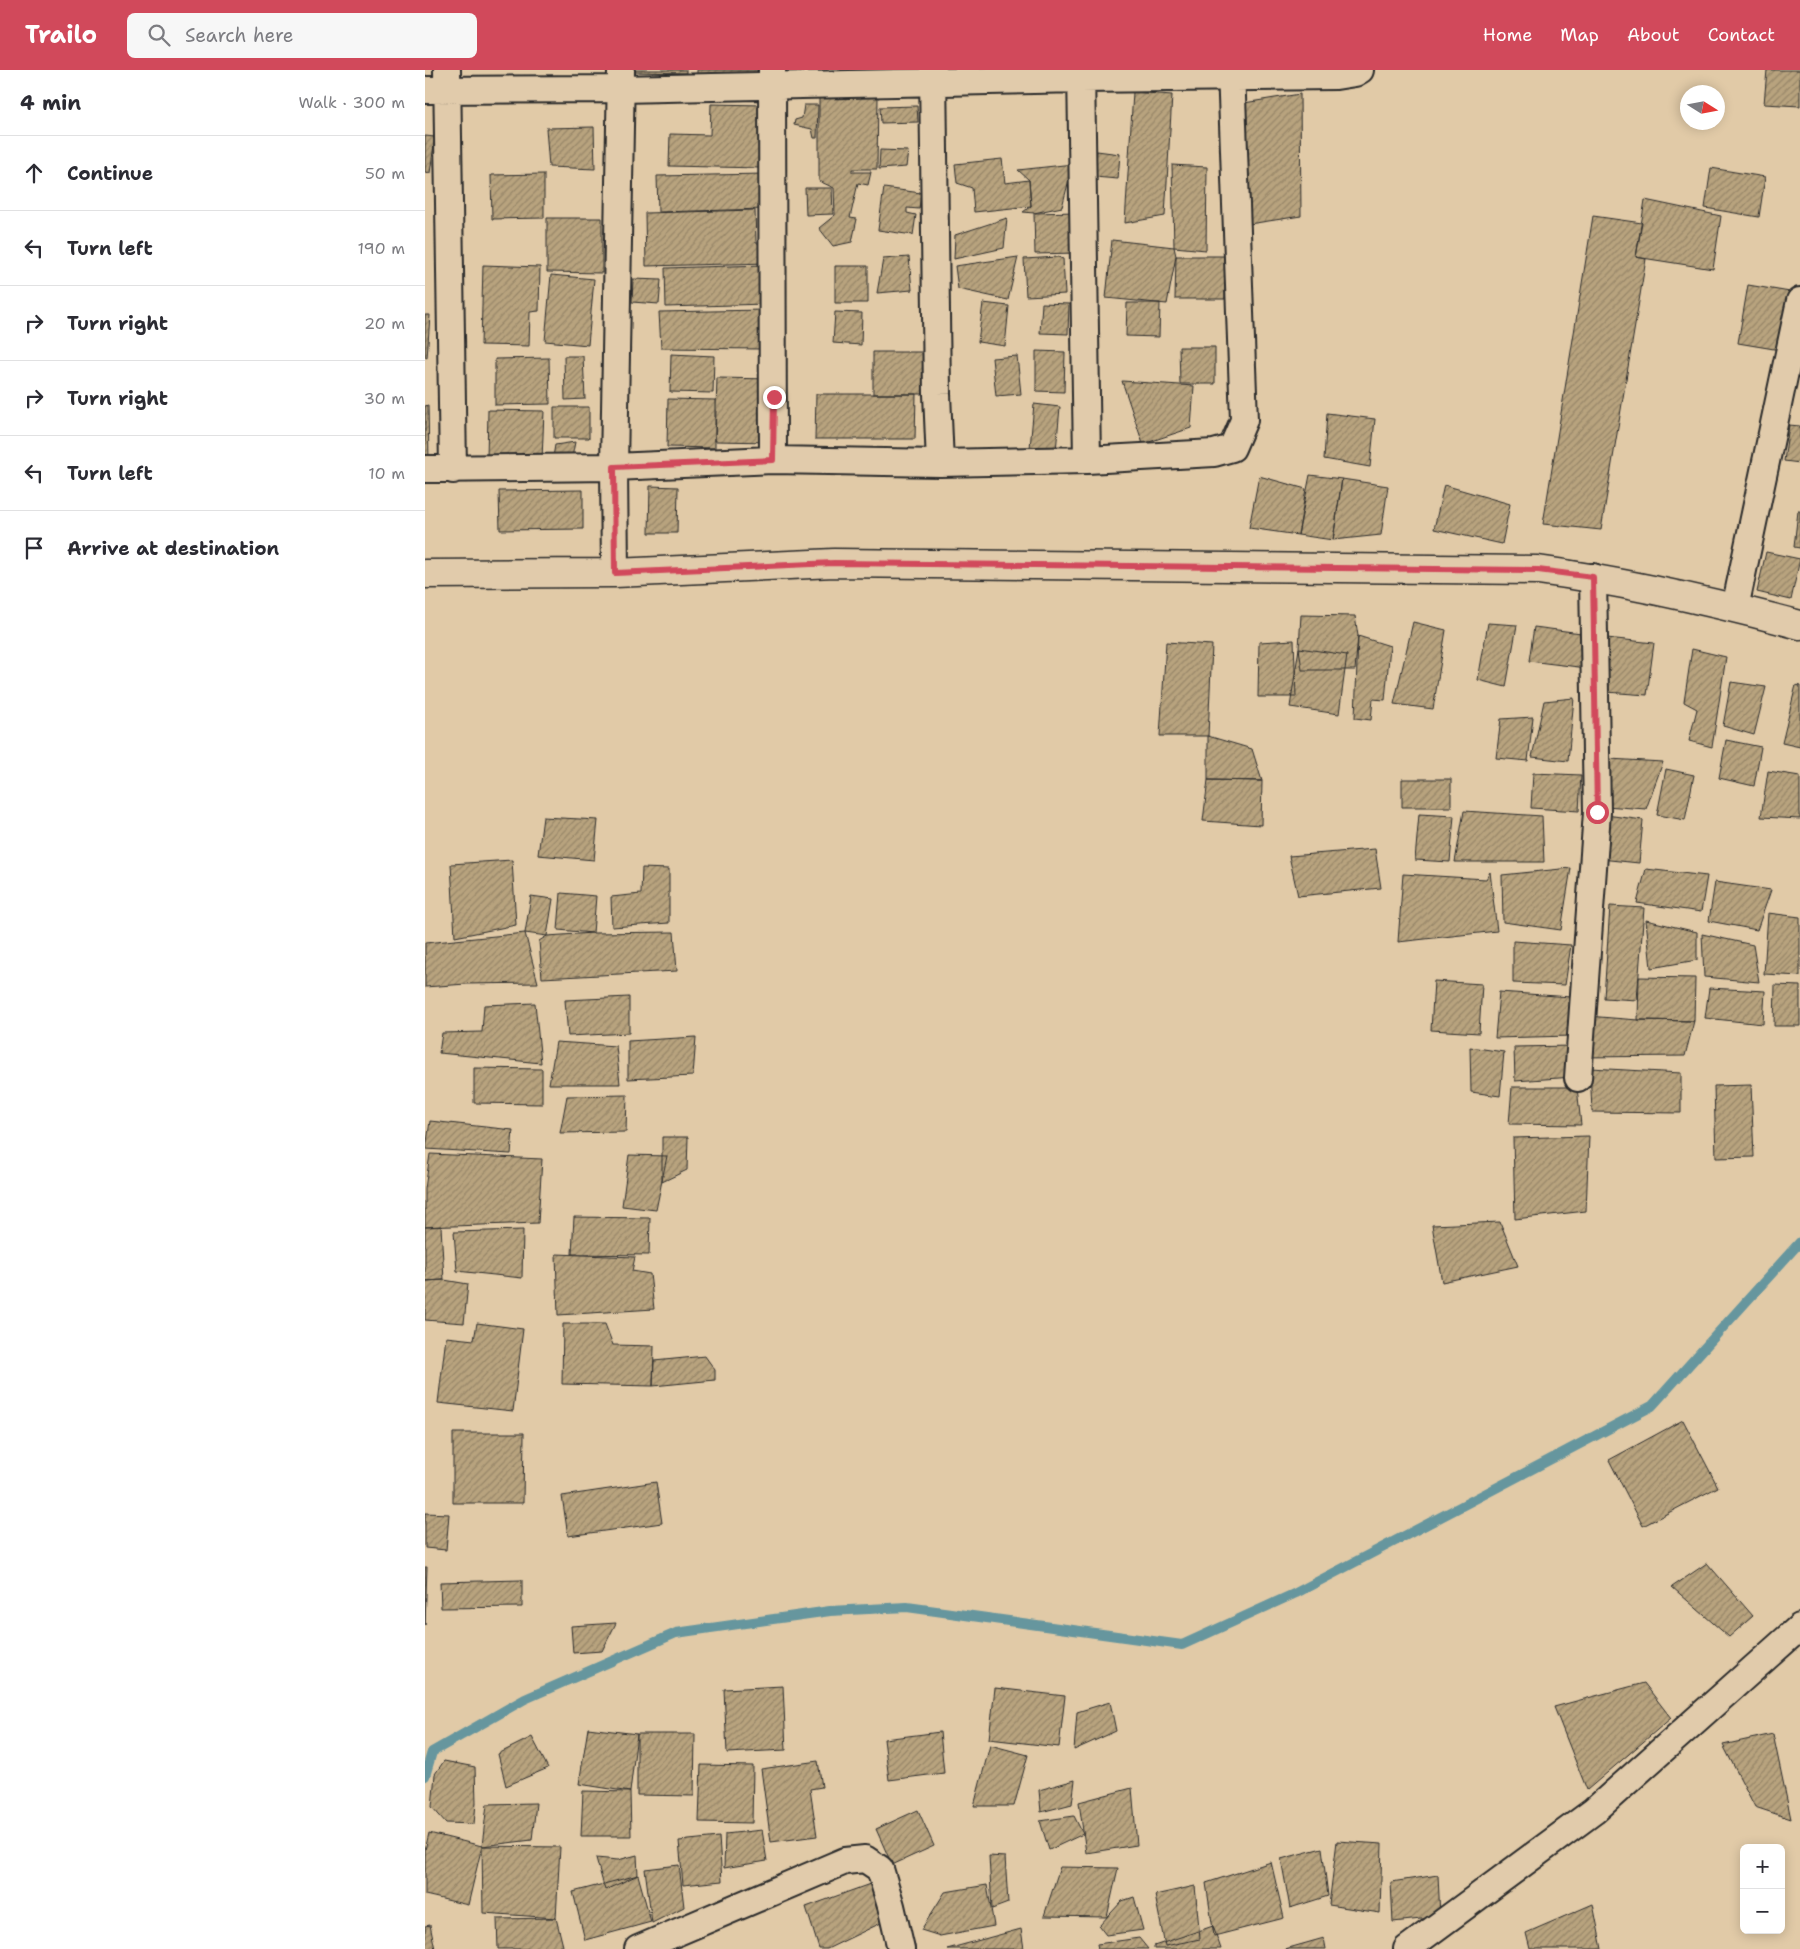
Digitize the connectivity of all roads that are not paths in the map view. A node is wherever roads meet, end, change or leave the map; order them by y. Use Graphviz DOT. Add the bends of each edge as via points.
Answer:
graph roads {
  1 [pos="1360,70"];
  2 [pos="1081,74"];
  3 [pos="1231,74"];
  4 [pos="933,77"];
  5 [pos="772,78"];
  6 [pos="621,79"];
  7 [pos="439,83"];
  8 [pos="1800,301"];
  9 [pos="773,460"];
  10 [pos="1087,460"];
  11 [pos="940,463"];
  12 [pos="614,467"];
  13 [pos="425,469"];
  14 [pos="453,470"];
  15 [pos="615,573"];
  16 [pos="425,574"];
  17 [pos="1593,577"];
  18 [pos="1735,608"];
  19 [pos="1800,625"];
  20 [pos="1578,1078"];
  21 [pos="1800,1627"];
  22 [pos="638,1949"];
  23 [pos="901,1949"];
  24 [pos="1407,1949"];
  1 -- 3 [label="street" via="1336,76"];
  2 -- 3 [label="street"];
  2 -- 4 [label="street"];
  2 -- 10 [label="street"];
  3 -- 10 [label="street" via="1244,420 1232,448 1223,451"];
  4 -- 5 [label="street"];
  4 -- 11 [label="street"];
  5 -- 6 [label="street"];
  5 -- 9 [label="street"];
  6 -- 7 [label="street"];
  6 -- 12 [label="street"];
  7 -- 14 [label="street"];
  8 -- 18 [label="street"];
  9 -- 11 [label="street"];
  9 -- 12 [label="street"];
  10 -- 11 [label="street"];
  12 -- 14 [label="street"];
  12 -- 15 [label="street"];
  13 -- 14 [label="street"];
  15 -- 16 [label="street"];
  15 -- 17 [label="street" via="844,563 1538,570"];
  17 -- 18 [label="street"];
  17 -- 20 [label="street" via="1597,812"];
  18 -- 19 [label="street"];
  21 -- 24 [label="street" via="1594,1811"];
  22 -- 23 [label="street" via="845,1861 865,1859 880,1869"];
}
